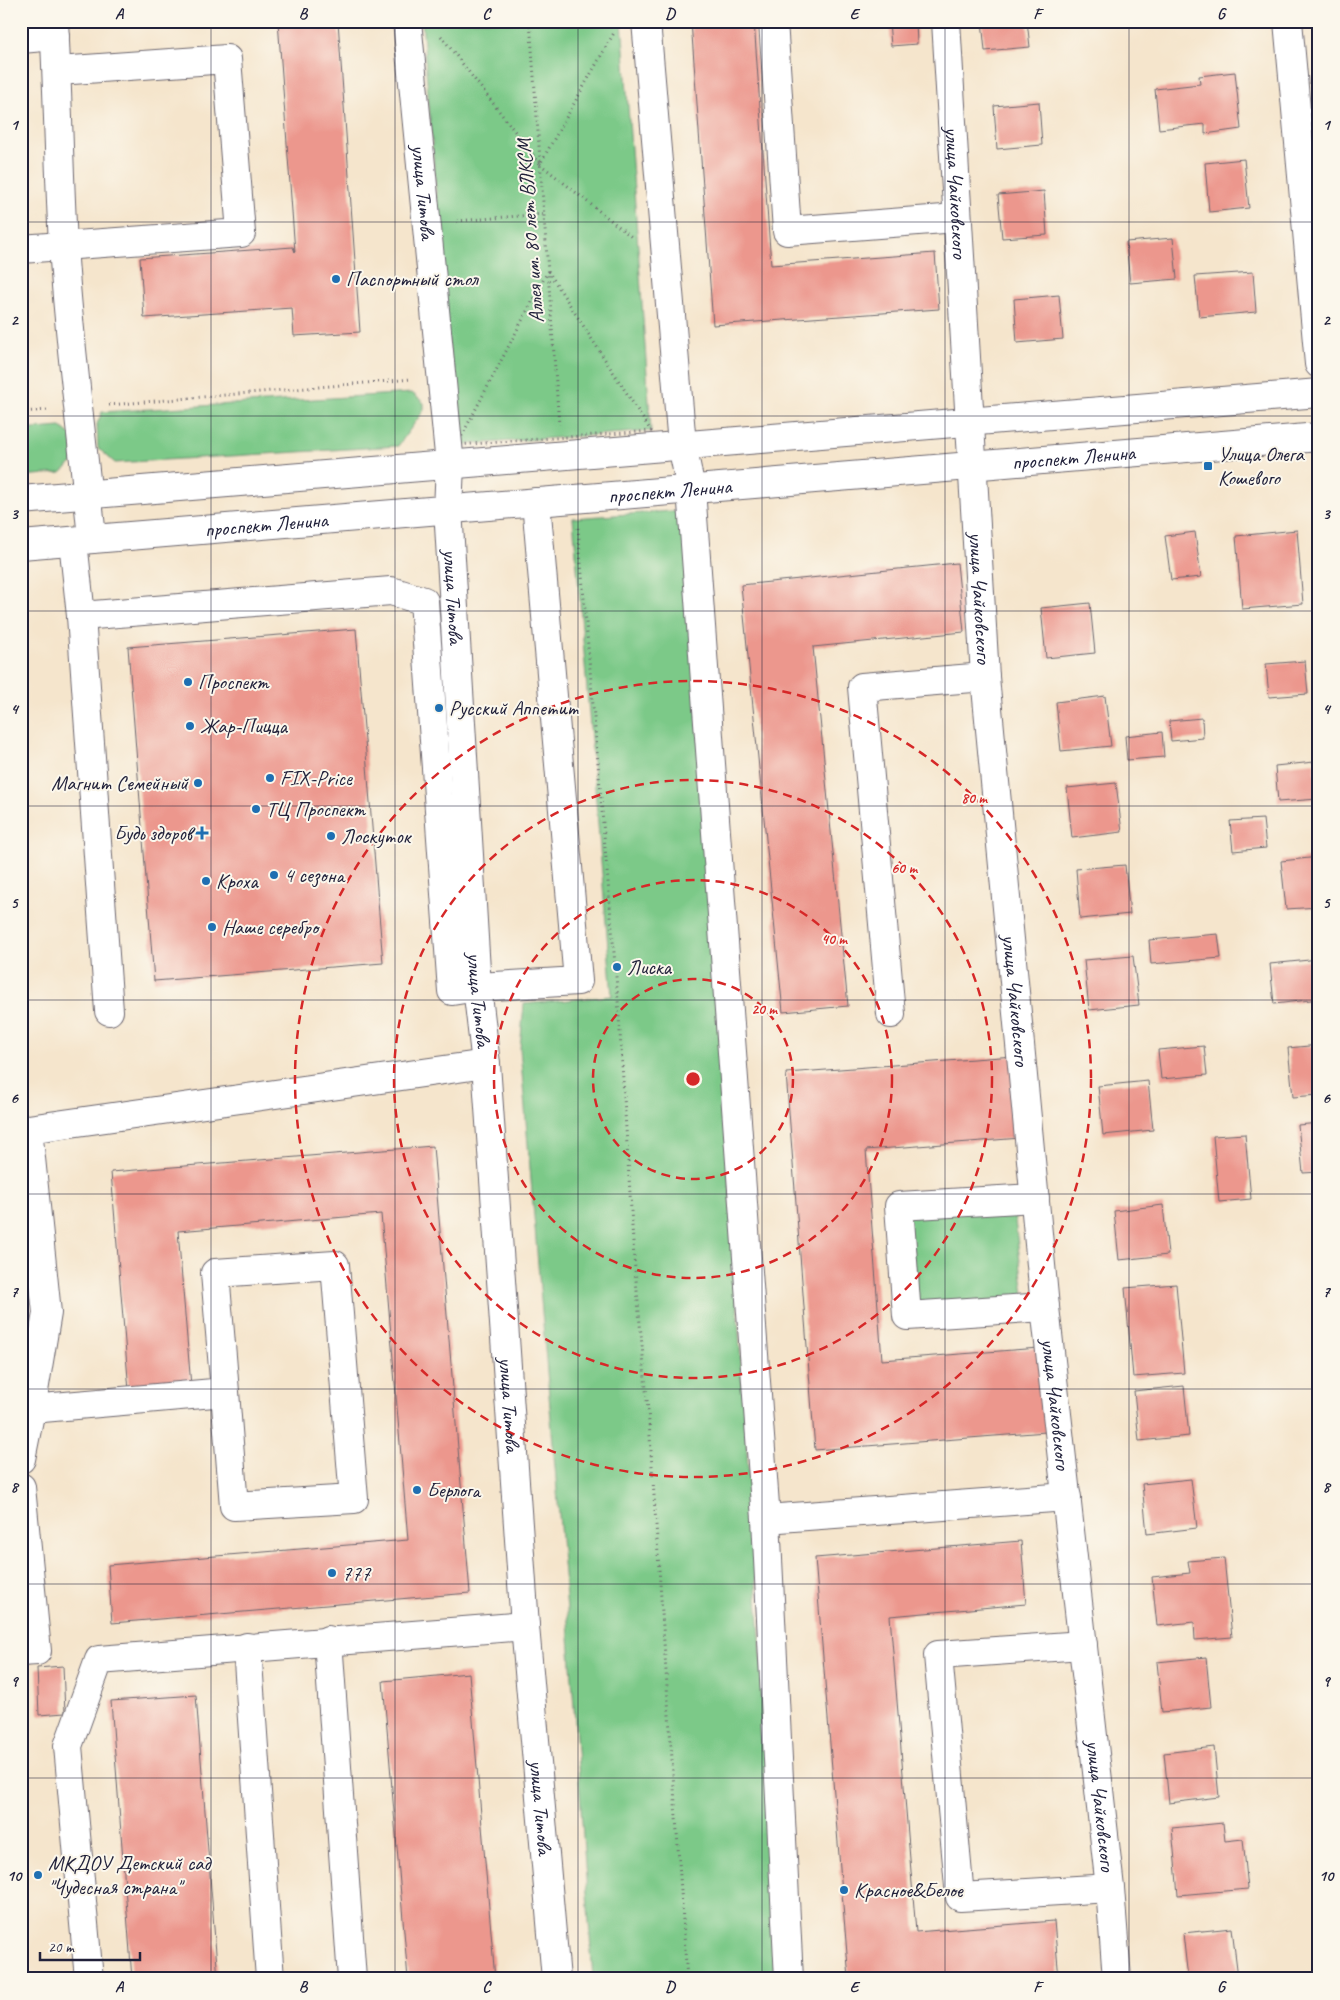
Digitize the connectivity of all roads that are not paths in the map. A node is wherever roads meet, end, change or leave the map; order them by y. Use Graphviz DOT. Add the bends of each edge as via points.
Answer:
graph roads {
  1 [pos="408,21"];
  2 [pos="646,21"];
  3 [pos="772,21"];
  4 [pos="946,21"];
  5 [pos="1288,21"];
  6 [pos="54,29"];
  7 [pos="21,39"];
  8 [pos="58,71"];
  9 [pos="957,218"];
  10 [pos="63,245"];
  11 [pos="21,249"];
  12 [pos="1319,364"];
  13 [pos="1319,393"];
  14 [pos="968,422"];
  15 [pos="1319,437"];
  16 [pos="682,445"];
  17 [pos="453,455"];
  18 [pos="971,466"];
  19 [pos="691,490"];
  20 [pos="88,494"];
  21 [pos="21,500"];
  22 [pos="536,502"];
  23 [pos="448,508"];
  24 [pos="82,540"];
  25 [pos="21,545"];
  26 [pos="453,597"];
  27 [pos="424,601"];
  28 [pos="81,616"];
  29 [pos="985,677"];
  30 [pos="477,987"];
  31 [pos="109,1011"];
  32 [pos="891,1014"];
  33 [pos="486,1064"];
  34 [pos="25,1129"];
  35 [pos="1035,1198"];
  36 [pos="1045,1307"];
  37 [pos="225,1392"];
  38 [pos="31,1410"];
  39 [pos="21,1459"];
  40 [pos="21,1487"];
  41 [pos="1067,1497"];
  42 [pos="766,1519"];
  43 [pos="525,1626"];
  44 [pos="328,1640"];
  45 [pos="1084,1645"];
  46 [pos="247,1648"];
  47 [pos="21,1652"];
  48 [pos="1110,1888"];
  49 [pos="89,1979"];
  50 [pos="270,1979"];
  51 [pos="352,1979"];
  52 [pos="556,1979"];
  53 [pos="790,1979"];
  54 [pos="1117,1979"];
  1 -- 17 [label="street, улица Титова"];
  2 -- 16 [label="street"];
  3 -- 9 [label="street" via="788,231"];
  4 -- 9 [label="street, улица Чайковского"];
  5 -- 12 [label="street"];
  6 -- 7 [label="street"];
  6 -- 8 [label="street"];
  8 -- 10 [label="street"];
  8 -- 10 [label="street" via="227,59 241,233"];
  9 -- 14 [label="street, улица Чайковского"];
  10 -- 11 [label="street"];
  10 -- 20 [label="street" via="76,408"];
  13 -- 14 [label="street, проспект Ленина"];
  14 -- 16 [label="street, проспект Ленина"];
  14 -- 18 [label="street, улица Чайковского"];
  15 -- 18 [label="street, проспект Ленина"];
  16 -- 17 [label="street, проспект Ленина"];
  16 -- 19 [label="street"];
  17 -- 20 [label="street, проспект Ленина"];
  17 -- 23 [label="street, улица Титова"];
  18 -- 19 [label="street, проспект Ленина"];
  18 -- 29 [label="street, улица Чайковского"];
  19 -- 22 [label="street, проспект Ленина"];
  19 -- 42 [label="street"];
  20 -- 21 [label="street, проспект Ленина"];
  20 -- 24 [label="street"];
  22 -- 23 [label="street, проспект Ленина"];
  22 -- 30 [label="street" via="578,981"];
  23 -- 24 [label="street, проспект Ленина"];
  23 -- 26 [label="street, улица Титова"];
  24 -- 25 [label="street, проспект Ленина"];
  24 -- 28 [label="street"];
  26 -- 27 [label="street"];
  26 -- 30 [label="street, улица Титова"];
  27 -- 28 [label="street" via="390,591"];
  27 -- 30 [label="street" via="452,991"];
  28 -- 31 [label="street"];
  29 -- 32 [label="street" via="862,687"];
  29 -- 35 [label="street, улица Чайковского"];
  30 -- 33 [label="street, улица Титова"];
  33 -- 34 [label="street"];
  33 -- 43 [label="street, улица Титова"];
  34 -- 38 [label="street" via="47,1313"];
  35 -- 36 [label="street, улица Чайковского"];
  35 -- 36 [label="street" via="899,1206 907,1316"];
  36 -- 41 [label="street, улица Чайковского"];
  37 -- 37 [label="street" via="234,1506 354,1498 335,1265 215,1273"];
  37 -- 38 [label="street"];
  38 -- 39 [label="street"];
  40 -- 47 [label="street" via="37,1651"];
  41 -- 42 [label="street"];
  41 -- 45 [label="street, улица Чайковского"];
  42 -- 53 [label="street"];
  43 -- 44 [label="street"];
  43 -- 52 [label="street, улица Титова"];
  44 -- 46 [label="street"];
  44 -- 51 [label="street"];
  45 -- 48 [label="street, улица Чайковского"];
  45 -- 48 [label="street" via="938,1655 960,1897"];
  46 -- 49 [label="street" via="99,1660 68,1746"];
  46 -- 50 [label="street"];
  48 -- 54 [label="street, улица Чайковского"];
}
